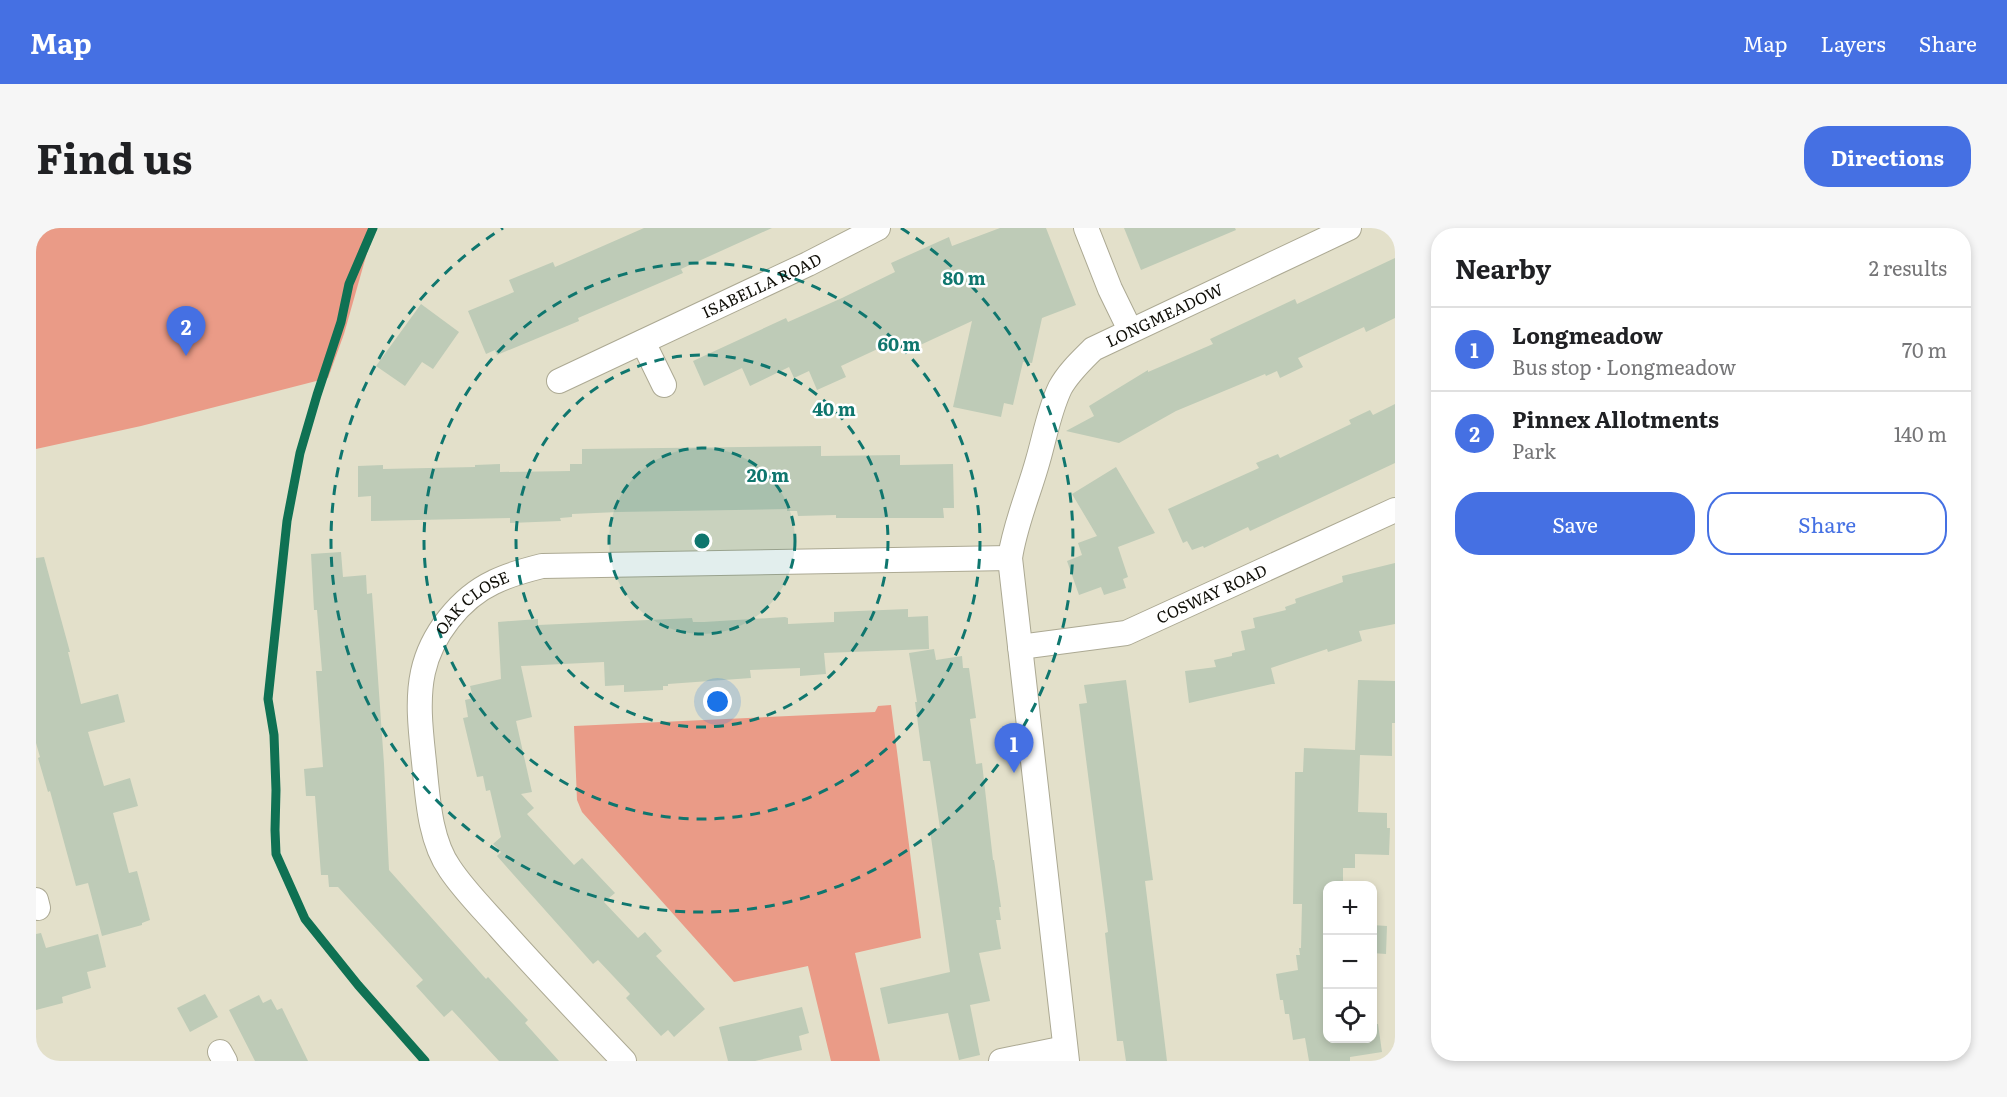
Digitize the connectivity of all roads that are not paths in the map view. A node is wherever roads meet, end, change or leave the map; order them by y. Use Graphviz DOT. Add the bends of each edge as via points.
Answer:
graph roads {
  1 [pos="878,228"];
  2 [pos="1086,228"];
  3 [pos="1349,228"];
  4 [pos="1130,330"];
  5 [pos="643,342"];
  6 [pos="559,381"];
  7 [pos="664,385"];
  8 [pos="1395,510"];
  9 [pos="1010,558"];
  10 [pos="1020,647"];
  11 [pos="1066,1054"];
  12 [pos="624,1061"];
  13 [pos="1001,1061"];
  1 -- 5 [label="street, ISABELLA ROAD"];
  2 -- 4 [label="street"];
  3 -- 4 [label="street, LONGMEADOW"];
  4 -- 9 [label="street, LONGMEADOW" via="1093,349 1060,387 1013,535"];
  5 -- 6 [label="street, ISABELLA ROAD"];
  5 -- 7 [label="street"];
  8 -- 10 [label="street, COSWAY ROAD" via="1126,633"];
  9 -- 10 [label="street, LONGMEADOW"];
  9 -- 12 [label="street, OAK CLOSE" via="542,566 493,582 454,612 430,651 421,696 427,790 437,840 448,867 464,887"];
  10 -- 11 [label="street, LONGMEADOW"];
  11 -- 13 [label="street"];
}
